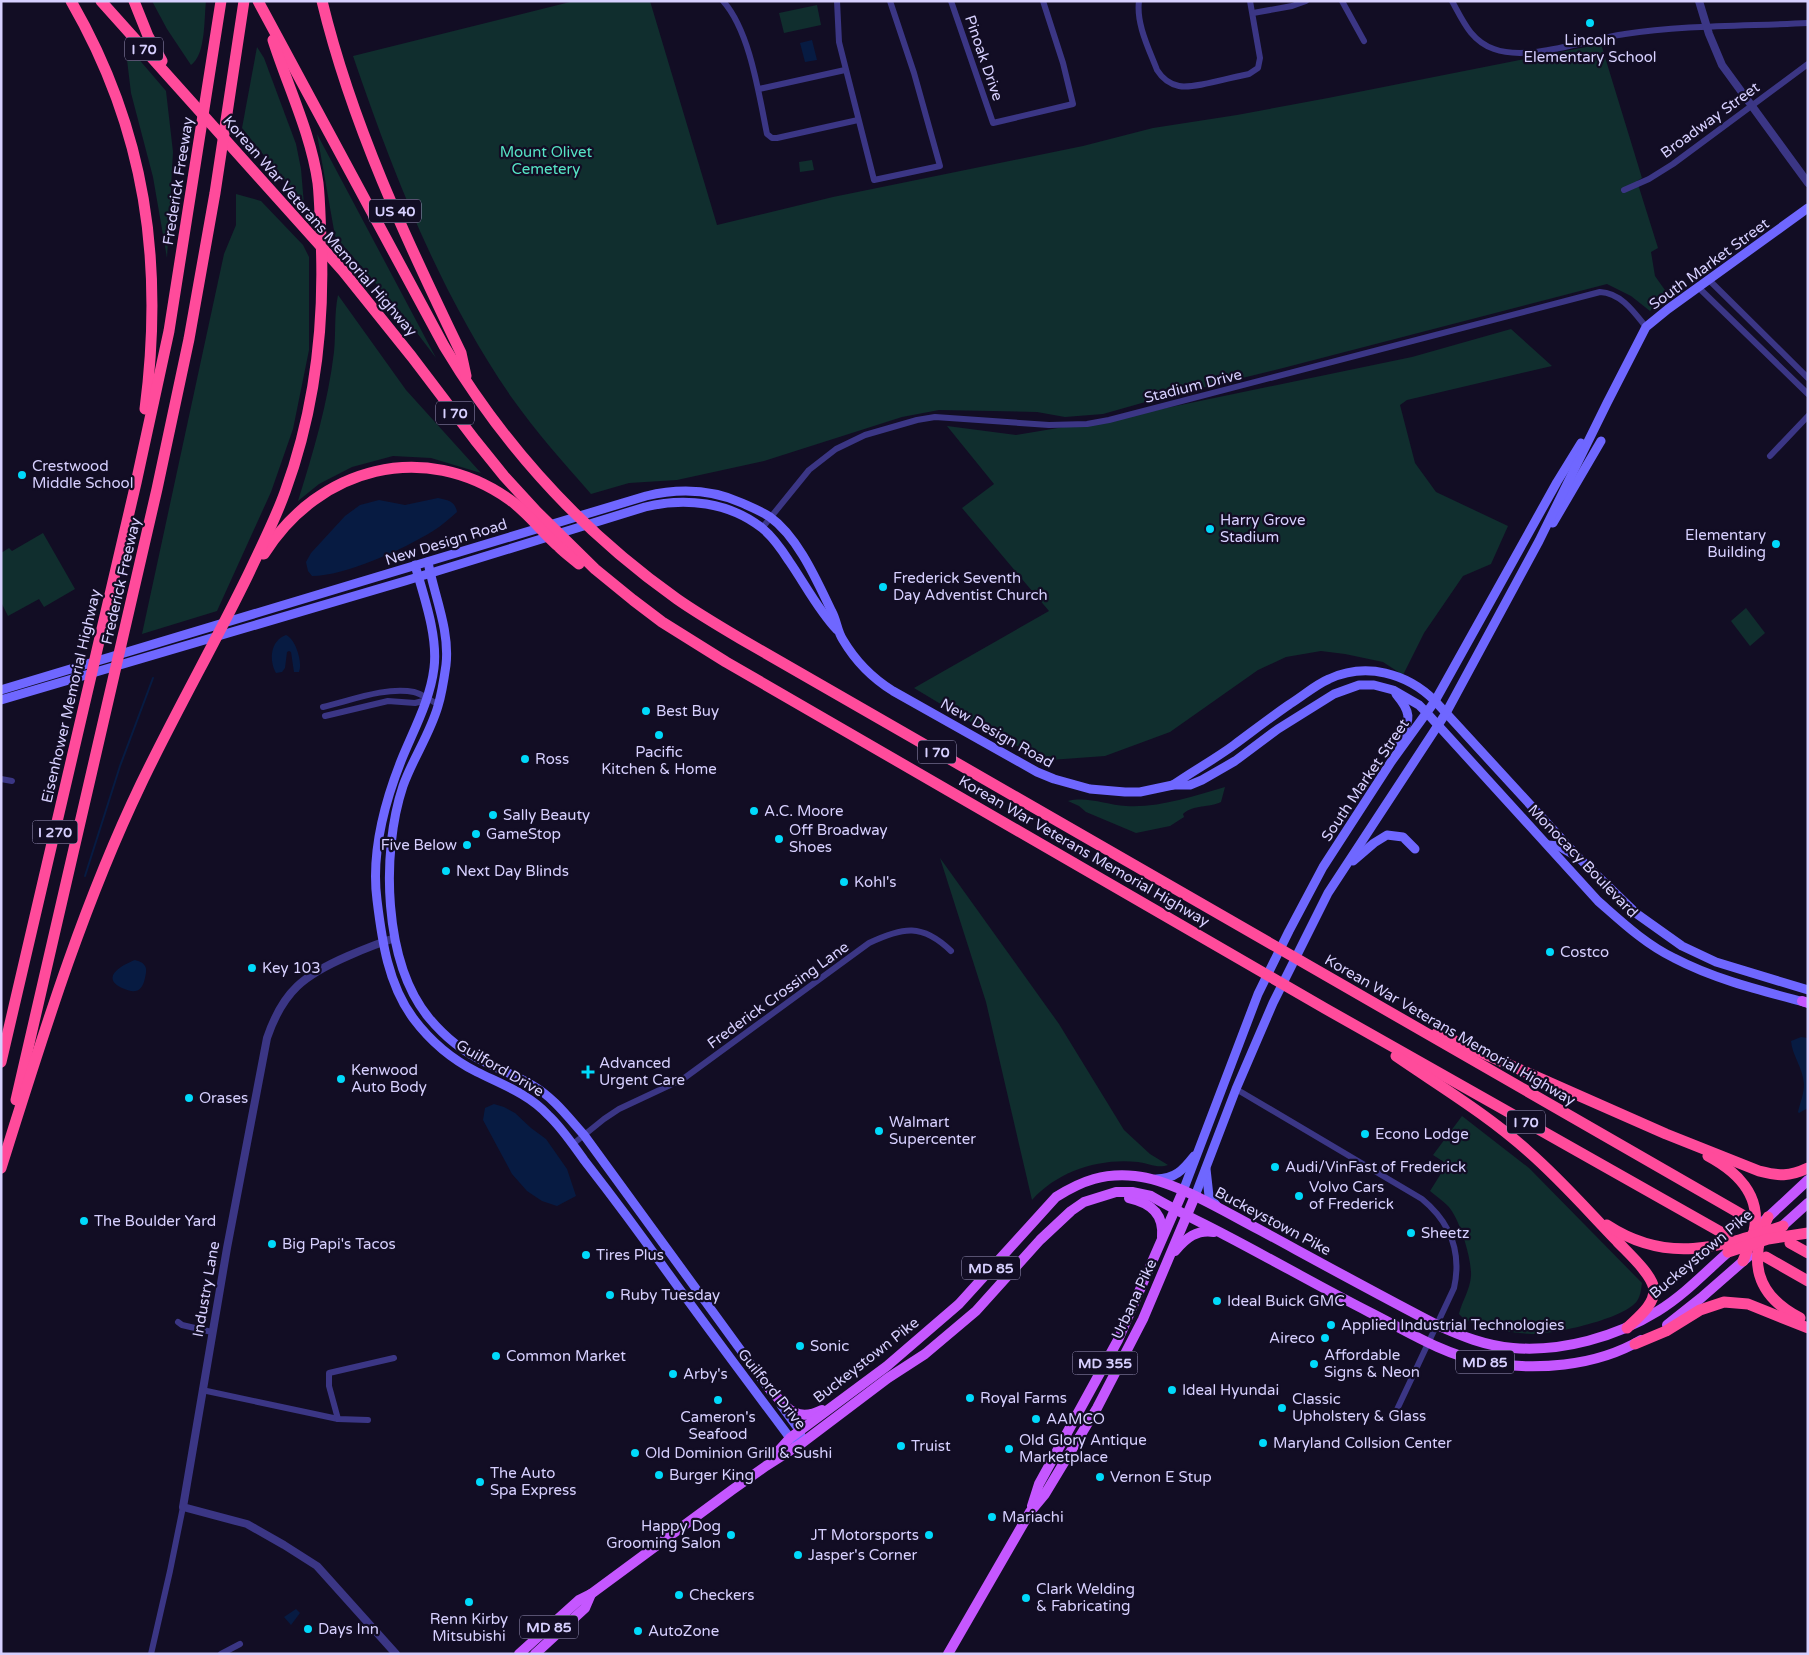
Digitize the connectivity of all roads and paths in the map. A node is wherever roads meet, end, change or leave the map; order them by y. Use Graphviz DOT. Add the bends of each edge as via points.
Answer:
graph roads {
  1 [pos="71,1"];
  2 [pos="101,1"];
  3 [pos="134,1"];
  4 [pos="221,1"];
  5 [pos="244,1"];
  6 [pos="258,1"];
  7 [pos="322,1"];
  8 [pos="723,1"];
  9 [pos="837,1"];
  10 [pos="890,1"];
  11 [pos="951,1"];
  12 [pos="1043,1"];
  13 [pos="1138,1"];
  14 [pos="1250,1"];
  15 [pos="1306,1"];
  16 [pos="1342,1"];
  17 [pos="1452,1"];
  18 [pos="1699,1"];
  19 [pos="1252,13"];
  20 [pos="265,14"];
  21 [pos="1808,23"];
  22 [pos="1707,28"];
  23 [pos="1364,41"];
  24 [pos="1808,64"];
  25 [pos="845,70"];
  26 [pos="759,89"];
  27 [pos="188,97"];
  28 [pos="1751,106"];
  29 [pos="858,120"];
  30 [pos="1808,183"];
  31 [pos="1624,190"];
  32 [pos="1808,208"];
  33 [pos="1709,280"];
  34 [pos="1699,288"];
  35 [pos="1646,328"];
  36 [pos="1808,378"];
  37 [pos="468,385"];
  38 [pos="1808,394"];
  39 [pos="1606,403"];
  40 [pos="1808,416"];
  41 [pos="1601,441"];
  42 [pos="1770,456"];
  43 [pos="136,483"];
  44 [pos="770,518"];
  45 [pos="762,528"];
  46 [pos="1539,541"];
  47 [pos="428,562"];
  48 [pos="415,565"];
  49 [pos="430,572"];
  50 [pos="418,576"];
  51 [pos="237,598"];
  52 [pos="837,630"];
  53 [pos="696,644"];
  54 [pos="1,690"];
  55 [pos="1393,690"];
  56 [pos="1,700"];
  57 [pos="428,700"];
  58 [pos="1435,701"];
  59 [pos="438,704"];
  60 [pos="322,707"];
  61 [pos="1426,712"];
  62 [pos="1446,713"];
  63 [pos="325,716"];
  64 [pos="1438,725"];
  65 [pos="1391,762"];
  66 [pos="1,779"];
  67 [pos="12,782"];
  68 [pos="1174,785"];
  69 [pos="1548,845"];
  70 [pos="1415,849"];
  71 [pos="1580,859"];
  72 [pos="1328,892"];
  73 [pos="395,938"];
  74 [pos="384,941"];
  75 [pos="951,951"];
  76 [pos="1808,990"];
  77 [pos="1806,1002"];
  78 [pos="1376,1006"];
  79 [pos="1326,1009"];
  80 [pos="1,1062"];
  81 [pos="1236,1089"];
  82 [pos="1666,1134"];
  83 [pos="584,1135"];
  84 [pos="572,1144"];
  85 [pos="1201,1145"];
  86 [pos="1,1162"];
  87 [pos="1206,1165"];
  88 [pos="1,1168"];
  89 [pos="1808,1168"];
  90 [pos="1150,1180"];
  91 [pos="1808,1180"];
  92 [pos="1183,1191"];
  93 [pos="1099,1196"];
  94 [pos="1195,1196"];
  95 [pos="1808,1203"];
  96 [pos="1221,1210"];
  97 [pos="1588,1210"];
  98 [pos="1176,1211"];
  99 [pos="1750,1212"];
  100 [pos="1188,1216"];
  101 [pos="1768,1217"];
  102 [pos="1783,1226"];
  103 [pos="1226,1235"];
  104 [pos="1726,1235"];
  105 [pos="1799,1237"];
  106 [pos="1755,1239"];
  107 [pos="1162,1243"];
  108 [pos="1728,1252"];
  109 [pos="1808,1253"];
  110 [pos="1766,1257"];
  111 [pos="1168,1259"];
  112 [pos="1743,1261"];
  113 [pos="1808,1281"];
  114 [pos="178,1322"];
  115 [pos="1808,1323"];
  116 [pos="1436,1326"];
  117 [pos="1627,1328"];
  118 [pos="1808,1328"];
  119 [pos="212,1332"];
  120 [pos="1428,1342"];
  121 [pos="1635,1344"];
  122 [pos="394,1358"];
  123 [pos="768,1387"];
  124 [pos="202,1390"];
  125 [pos="845,1397"];
  126 [pos="1393,1418"];
  127 [pos="338,1419"];
  128 [pos="368,1420"];
  129 [pos="800,1431"];
  130 [pos="790,1438"];
  131 [pos="802,1443"];
  132 [pos="766,1466"];
  133 [pos="182,1507"];
  134 [pos="1030,1512"];
  135 [pos="591,1594"];
  136 [pos="240,1644"];
  137 [pos="150,1654"];
  138 [pos="221,1654"];
  139 [pos="396,1654"];
  140 [pos="519,1654"];
  141 [pos="535,1654"];
  142 [pos="948,1654"];
  1 -- 43 [label="highway" via="94,45 121,110 148,227 152,266 152,341"];
  2 -- 27 [label="highway, Korean War Veterans Memorial Highway / I 70"];
  3 -- 27 [label="highway" via="159,57"];
  4 -- 43 [label="highway, Frederick Freeway" via="169,332"];
  5 -- 86 [label="highway, Frederick Freeway" via="190,339"];
  6 -- 20 [label="highway, I 70"];
  7 -- 37 [label="highway, US 40" via="350,100 369,151 461,353"];
  8 -- 26 [label="street" via="738,24"];
  9 -- 25 [label="street" via="838,42"];
  10 -- 29 [label="street" via="940,166 874,180"];
  11 -- 12 [label="street, Pinoak Drive" via="993,123 1072,104"];
  13 -- 19 [label="street" via="1140,23 1157,70 1167,81 1181,87 1256,70 1260,58"];
  14 -- 19 [label="street"];
  15 -- 19 [label="street"];
  16 -- 23 [label="street"];
  17 -- 22 [label="street" via="1466,27 1482,43 1510,52 1538,51 1625,34"];
  18 -- 22 [label="street"];
  20 -- 37 [label="highway, Korean War Veterans Memorial Highway / I 70"];
  20 -- 51 [label="highway" via="303,124 318,183 323,281 316,369 300,444 276,515"];
  21 -- 22 [label="street"];
  22 -- 28 [label="street" via="1722,65"];
  24 -- 28 [label="street, Broadway Street"];
  25 -- 26 [label="street"];
  25 -- 29 [label="street"];
  26 -- 29 [label="street" via="767,134 772,138"];
  27 -- 53 [label="highway, Korean War Veterans Memorial Highway / I 70" via="343,271 536,512 610,581"];
  28 -- 30 [label="street"];
  28 -- 31 [label="street, Broadway Street" via="1673,164"];
  32 -- 33 [label="main road, South Market Street"];
  33 -- 34 [label="main road, South Market Street"];
  33 -- 36 [label="street"];
  34 -- 35 [label="main road, South Market Street"];
  34 -- 38 [label="street"];
  35 -- 39 [label="main road, South Market Street"];
  35 -- 44 [label="street, Stadium Drive" via="1620,299 1600,292 1109,420 1050,425 952,417 917,420 865,435 836,449 804,474"];
  37 -- 78 [label="highway, Korean War Veterans Memorial Highway / I 70" via="536,474 613,549 678,600"];
  39 -- 46 [label="main road, South Market Street"];
  39 -- 58 [label="main road, South Market Street" via="1557,482"];
  40 -- 42 [label="street"];
  41 -- 46 [label="main road" via="1559,514"];
  43 -- 80 [label="highway, Eisenhower Memorial Highway / I 270"];
  44 -- 45 [label="street, Stadium Drive"];
  44 -- 47 [label="main road, New Design Road" via="728,497 678,490"];
  44 -- 52 [label="main road, New Design Road" via="782,528 810,568 834,614"];
  45 -- 49 [label="main road, New Design Road" via="717,506 693,502 655,505"];
  45 -- 52 [label="main road, New Design Road" via="788,559"];
  46 -- 62 [label="main road, South Market Street"];
  47 -- 48 [label="main road, New Design Road"];
  47 -- 49 [label="main road, Guilford Drive"];
  48 -- 50 [label="main road, Guilford Drive"];
  48 -- 54 [label="main road, New Design Road"];
  49 -- 50 [label="main road, New Design Road"];
  49 -- 59 [label="main road, Guilford Drive" via="441,612 447,653"];
  50 -- 56 [label="main road, New Design Road"];
  50 -- 57 [label="main road, Guilford Drive" via="435,651"];
  51 -- 53 [label="highway" via="277,535 319,495 335,485 372,472 414,467 434,469 457,473 510,500 590,573 630,603"];
  51 -- 88 [label="highway" via="141,784 96,887 55,999"];
  52 -- 68 [label="main road, New Design Road" via="855,658 884,685 1037,772 1076,786 1107,791 1140,792"];
  53 -- 79 [label="highway, Korean War Veterans Memorial Highway / I 70"];
  55 -- 61 [label="main road, New Design Road"];
  55 -- 65 [label="main road" via="1409,716 1408,726"];
  55 -- 68 [label="main road, New Design Road" via="1374,685 1347,688 1217,772 1190,785"];
  57 -- 59 [label="street"];
  57 -- 60 [label="street" via="416,692 396,690"];
  57 -- 63 [label="street" via="415,703 388,701"];
  57 -- 74 [label="main road, Guilford Drive" via="400,763 384,814 376,880"];
  58 -- 61 [label="main road, South Market Street"];
  58 -- 62 [label="main road, Monocacy Boulevard"];
  58 -- 68 [label="main road, New Design Road" via="1396,676 1378,672 1345,673 1314,688"];
  59 -- 73 [label="main road, Guilford Drive" via="402,789 395,824 390,879"];
  61 -- 64 [label="main road, Monocacy Boulevard"];
  61 -- 65 [label="main road, South Market Street"];
  62 -- 64 [label="main road, South Market Street"];
  62 -- 71 [label="main road, Monocacy Boulevard"];
  64 -- 69 [label="main road, Monocacy Boulevard"];
  64 -- 72 [label="main road, South Market Street"];
  65 -- 85 [label="main road, South Market Street / MD 355" via="1324,867 1289,931 1258,994"];
  66 -- 67 [label="street"];
  69 -- 71 [label="main road" via="1559,846"];
  69 -- 77 [label="main road, Monocacy Boulevard" via="1598,901 1646,942 1710,974"];
  70 -- 72 [label="main road" via="1403,837 1387,835 1358,856"];
  71 -- 76 [label="main road, Monocacy Boulevard" via="1637,914 1682,946 1716,962"];
  72 -- 81 [label="main road, South Market Street / MD 355" via="1273,1003"];
  73 -- 74 [label="street, Industry Lane"];
  73 -- 83 [label="main road, Guilford Drive" via="407,982 420,1006 440,1030 463,1050 547,1095"];
  74 -- 84 [label="main road, Guilford Drive" via="386,960 398,994 430,1039 464,1065 542,1108"];
  74 -- 119 [label="street, Industry Lane" via="324,966 306,978 287,998 273,1020"];
  75 -- 83 [label="street, Frederick Crossing Lane" via="926,933 908,930 894,932 869,943 684,1079 620,1110"];
  78 -- 82 [label="highway"];
  78 -- 99 [label="highway, Korean War Veterans Memorial Highway / I 70"];
  79 -- 97 [label="highway" via="1483,1114 1529,1151"];
  79 -- 104 [label="highway, Korean War Veterans Memorial Highway / I 70"];
  81 -- 87 [label="main road, South Market Street / MD 355"];
  81 -- 116 [label="street" via="1422,1199 1435,1210 1454,1245 1457,1274"];
  82 -- 89 [label="highway" via="1774,1175 1788,1176"];
  82 -- 99 [label="highway" via="1729,1168 1745,1185"];
  83 -- 84 [label="street, Frederick Crossing Lane"];
  83 -- 123 [label="main road, Guilford Drive"];
  84 -- 130 [label="main road, Guilford Drive"];
  85 -- 90 [label="main road" via="1182,1171 1171,1178"];
  85 -- 92 [label="main road, South Market Street / MD 355"];
  87 -- 94 [label="main road, South Market Street / MD 355"];
  87 -- 96 [label="main road" via="1209,1196"];
  90 -- 92 [label="main road, Buckeystown Pike / MD 85"];
  90 -- 125 [label="main road, Buckeystown Pike / MD 85" via="1117,1175 1095,1178 1076,1184 1056,1197 958,1304 887,1366"];
  91 -- 101 [label="main road, Buckeystown Pike"];
  92 -- 94 [label="main road, Buckeystown Pike / MD 85"];
  92 -- 98 [label="main road, Urbana Pike / MD 355"];
  93 -- 98 [label="main road, Buckeystown Pike / MD 85" via="1132,1192 1151,1196"];
  93 -- 107 [label="main road" via="1118,1195 1141,1200 1162,1222"];
  93 -- 131 [label="main road, Buckeystown Pike / MD 85" via="1084,1202 1057,1222 976,1311 925,1354"];
  94 -- 96 [label="main road, Buckeystown Pike / MD 85"];
  94 -- 100 [label="main road, Urbana Pike / MD 355"];
  95 -- 102 [label="main road"];
  96 -- 116 [label="main road, Buckeystown Pike / MD 85"];
  97 -- 106 [label="highway" via="1608,1226 1642,1244 1677,1250"];
  97 -- 117 [label="highway" via="1644,1270 1654,1286 1649,1305"];
  98 -- 100 [label="main road, Buckeystown Pike / MD 85"];
  98 -- 107 [label="main road, Urbana Pike / MD 355"];
  99 -- 106 [label="highway"];
  100 -- 103 [label="main road, Buckeystown Pike / MD 85"];
  100 -- 111 [label="main road, Urbana Pike / MD 355"];
  101 -- 106 [label="highway"];
  102 -- 106 [label="highway"];
  103 -- 111 [label="main road" via="1207,1231 1193,1235"];
  103 -- 120 [label="main road, Buckeystown Pike / MD 85"];
  105 -- 106 [label="highway"];
  105 -- 109 [label="highway"];
  106 -- 108 [label="highway"];
  106 -- 112 [label="highway"];
  106 -- 115 [label="highway" via="1759,1271 1766,1289 1786,1311"];
  107 -- 134 [label="main road, Urbana Pike / MD 355" via="1118,1340 1039,1484"];
  108 -- 117 [label="main road, Buckeystown Pike / MD 85" via="1676,1298"];
  110 -- 113 [label="highway"];
  111 -- 134 [label="main road, Urbana Pike / MD 355" via="1143,1319 1097,1408 1045,1494"];
  112 -- 121 [label="main road, Buckeystown Pike / MD 85" via="1681,1315"];
  114 -- 119 [label="street"];
  116 -- 117 [label="main road, Buckeystown Pike / MD 85" via="1489,1344 1539,1349"];
  116 -- 120 [label="street"];
  118 -- 121 [label="highway" via="1748,1304 1724,1302 1700,1310 1666,1331"];
  119 -- 124 [label="street, Industry Lane"];
  120 -- 121 [label="main road, Buckeystown Pike / MD 85" via="1481,1362 1542,1367 1603,1356"];
  120 -- 126 [label="street"];
  122 -- 127 [label="street" via="329,1373"];
  123 -- 125 [label="main road" via="799,1415 814,1414"];
  123 -- 129 [label="main road, Guilford Drive"];
  124 -- 127 [label="street"];
  124 -- 133 [label="street, Industry Lane"];
  125 -- 129 [label="main road, Buckeystown Pike / MD 85"];
  127 -- 128 [label="street"];
  129 -- 130 [label="main road, Buckeystown Pike / MD 85"];
  129 -- 131 [label="main road, Guilford Drive"];
  130 -- 131 [label="main road, Guilford Drive"];
  130 -- 132 [label="main road, Buckeystown Pike / MD 85"];
  131 -- 132 [label="main road, Buckeystown Pike / MD 85"];
  132 -- 135 [label="main road, Buckeystown Pike / MD 85"];
  133 -- 137 [label="street, Industry Lane"];
  133 -- 139 [label="street" via="247,1524 317,1566"];
  134 -- 142 [label="main road, Urbana Pike / MD 355"];
  135 -- 140 [label="main road, Buckeystown Pike / MD 85" via="579,1600"];
  135 -- 141 [label="main road, Buckeystown Pike / MD 85" via="585,1608"];
  136 -- 138 [label="street"];
}
